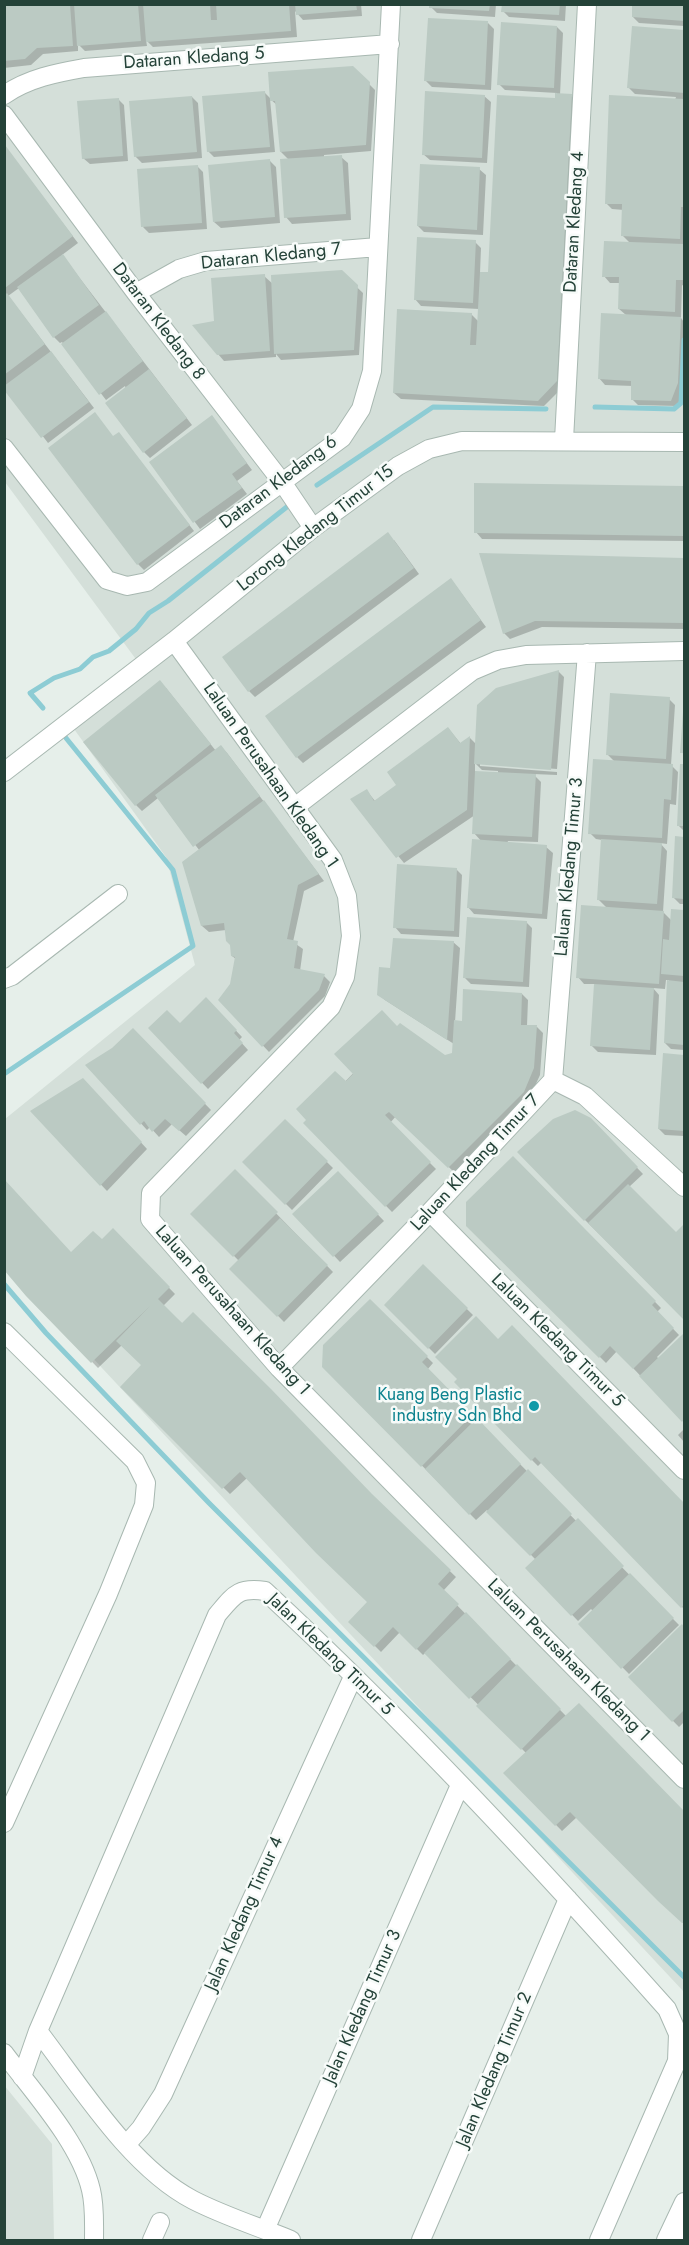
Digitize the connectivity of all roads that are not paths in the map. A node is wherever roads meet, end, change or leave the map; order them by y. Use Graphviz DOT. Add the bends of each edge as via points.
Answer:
graph roads {
  1 [pos="391,4"];
  2 [pos="587,4"];
  3 [pos="390,44"];
  4 [pos="4,95"];
  5 [pos="4,115"];
  6 [pos="378,247"];
  7 [pos="136,293"];
  8 [pos="564,440"];
  9 [pos="684,441"];
  10 [pos="4,448"];
  11 [pos="282,482"];
  12 [pos="312,528"];
  13 [pos="174,641"];
  14 [pos="684,651"];
  15 [pos="587,653"];
  16 [pos="4,772"];
  17 [pos="295,807"];
  18 [pos="118,894"];
  19 [pos="4,979"];
  20 [pos="553,1080"];
  21 [pos="684,1187"];
  22 [pos="430,1212"];
  23 [pos="4,1332"];
  24 [pos="279,1368"];
  25 [pos="684,1470"];
  26 [pos="353,1677"];
  27 [pos="684,1779"];
  28 [pos="460,1785"];
  29 [pos="4,1823"];
  30 [pos="568,1899"];
  31 [pos="38,2031"];
  32 [pos="4,2053"];
  33 [pos="22,2077"];
  34 [pos="126,2145"];
  35 [pos="684,2202"];
  36 [pos="160,2222"];
  37 [pos="684,2224"];
  38 [pos="265,2230"];
  39 [pos="94,2241"];
  40 [pos="152,2241"];
  41 [pos="291,2241"];
  42 [pos="421,2241"];
  43 [pos="599,2241"];
  44 [pos="666,2241"];
  45 [pos="677,2241"];
  1 -- 3 [label="street, Dataran Kledang 6"];
  2 -- 8 [label="street, Dataran Kledang 4"];
  3 -- 4 [label="street, Dataran Kledang 5" via="84,68 46,74"];
  3 -- 6 [label="street, Dataran Kledang 6"];
  5 -- 7 [label="street, Dataran Kledang 8"];
  6 -- 7 [label="street, Dataran Kledang 7" via="206,261 179,269"];
  6 -- 11 [label="street, Dataran Kledang 6" via="372,371 362,409 342,438"];
  7 -- 11 [label="street, Dataran Kledang 8"];
  8 -- 9 [label="street, Lorong Kledang Timur 15"];
  8 -- 12 [label="street, Lorong Kledang Timur 15" via="462,441 429,449 398,465"];
  10 -- 11 [label="street, Dataran Kledang 6" via="107,580 127,586 147,582"];
  11 -- 12 [label="street, Dataran Kledang 8"];
  12 -- 13 [label="street, Lorong Kledang Timur 15"];
  13 -- 16 [label="street, Lorong Kledang Timur 15"];
  13 -- 17 [label="street, Laluan Perusahaan Kledang 1"];
  14 -- 15 [label="street"];
  15 -- 17 [label="street" via="526,655 498,660 472,671"];
  15 -- 20 [label="street, Laluan Kledang Timur 3"];
  17 -- 24 [label="street, Laluan Perusahaan Kledang 1" via="333,860 347,896 351,936 345,977 331,1007 151,1193 150,1219"];
  18 -- 19 [label="street"];
  20 -- 21 [label="street, Laluan Kledang Timur 7" via="585,1096"];
  20 -- 22 [label="street, Laluan Kledang Timur 7"];
  22 -- 24 [label="street, Laluan Kledang Timur 7"];
  22 -- 25 [label="street, Laluan Kledang Timur 5"];
  23 -- 29 [label="street" via="135,1461 146,1483 144,1505 108,1594"];
  24 -- 27 [label="street, Laluan Perusahaan Kledang 1"];
  26 -- 28 [label="street, Jalan Kledang Timur 5"];
  26 -- 31 [label="street, Jalan Kledang Timur 5" via="265,1591 249,1588 233,1596 217,1615"];
  26 -- 34 [label="street, Jalan Kledang Timur 4" via="164,2094"];
  28 -- 30 [label="street, Jalan Kledang Timur 5"];
  28 -- 38 [label="street, Jalan Kledang Timur 3"];
  30 -- 42 [label="street, Jalan Kledang Timur 2"];
  30 -- 43 [label="street, Jalan Kledang Timur 5" via="667,2009 678,2034 677,2061"];
  31 -- 33 [label="street, Jalan Kledang Timur 5"];
  31 -- 34 [label="street"];
  32 -- 33 [label="street"];
  33 -- 39 [label="street" via="69,2140 81,2163 91,2189"];
  34 -- 38 [label="street" via="163,2181 193,2200"];
  35 -- 44 [label="street"];
  36 -- 40 [label="street"];
  37 -- 45 [label="street"];
  38 -- 41 [label="street"];
}
